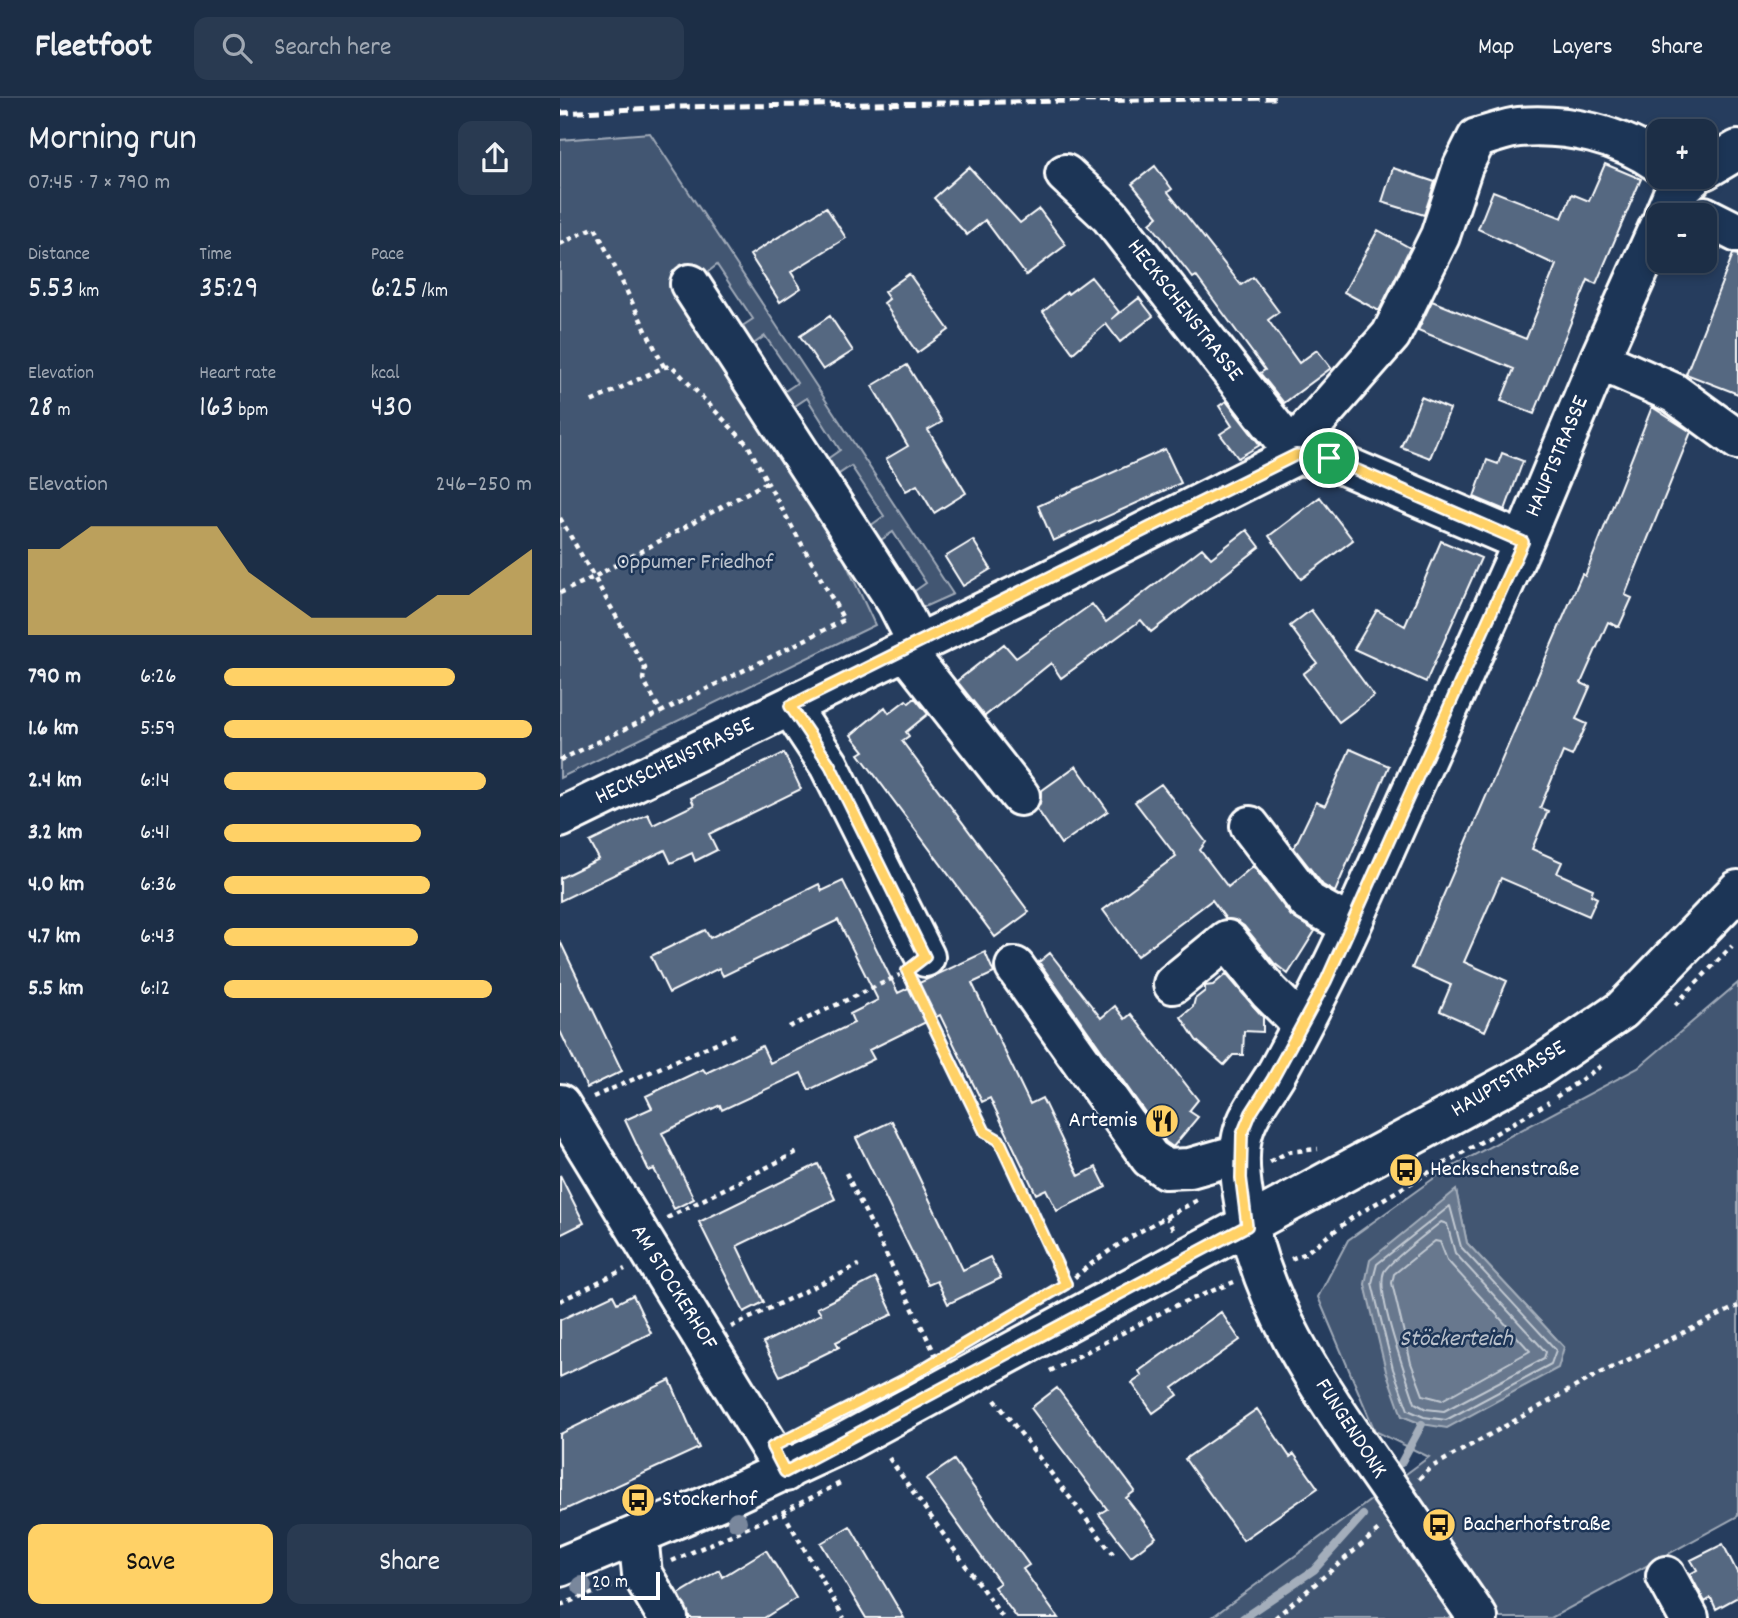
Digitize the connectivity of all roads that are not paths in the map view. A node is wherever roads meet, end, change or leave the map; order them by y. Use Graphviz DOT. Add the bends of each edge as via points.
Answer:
graph roads {
  1 [pos="1738,149"];
  2 [pos="1065,174"];
  3 [pos="1682,194"];
  4 [pos="1738,233"];
  5 [pos="690,284"];
  6 [pos="1599,360"];
  7 [pos="1738,440"];
  8 [pos="1296,455"];
  9 [pos="1523,542"];
  10 [pos="911,647"];
  11 [pos="790,706"];
  12 [pos="1020,796"];
  13 [pos="560,818"];
  14 [pos="1250,826"];
  15 [pos="1738,890"];
  16 [pos="1351,926"];
  17 [pos="916,964"];
  18 [pos="1015,967"];
  19 [pos="1173,984"];
  20 [pos="1302,1026"];
  21 [pos="561,1107"];
  22 [pos="1240,1166"];
  23 [pos="1247,1226"];
  24 [pos="785,1472"];
  25 [pos="638,1535"];
  26 [pos="560,1567"];
  27 [pos="1666,1576"];
  28 [pos="668,1618"];
  29 [pos="1478,1618"];
  30 [pos="1689,1618"];
  1 -- 3 [label="street"];
  2 -- 8 [label="street, HECKSCHENSTRASSE" via="1110,216"];
  3 -- 4 [label="street"];
  3 -- 6 [label="street, HAUPTSTRASSE"];
  3 -- 8 [label="street" via="1645,152 1577,128 1517,127 1477,138 1440,236 1391,335 1306,432"];
  5 -- 10 [label="street" via="897,603"];
  6 -- 7 [label="street" via="1674,393"];
  6 -- 9 [label="street, HAUPTSTRASSE"];
  8 -- 9 [label="street" via="1329,458"];
  8 -- 10 [label="street, HECKSCHENSTRASSE"];
  9 -- 16 [label="street, HAUPTSTRASSE"];
  10 -- 11 [label="street, HECKSCHENSTRASSE"];
  10 -- 12 [label="street"];
  11 -- 13 [label="street, HECKSCHENSTRASSE"];
  11 -- 17 [label="street" via="830,765"];
  14 -- 16 [label="street" via="1308,902"];
  15 -- 23 [label="street, HAUPTSTRASSE" via="1622,1010 1534,1070"];
  16 -- 20 [label="street, HAUPTSTRASSE"];
  18 -- 22 [label="street" via="1150,1157 1166,1169"];
  19 -- 20 [label="street" via="1227,940"];
  20 -- 22 [label="street, HAUPTSTRASSE" via="1251,1113 1242,1135"];
  21 -- 24 [label="street, AM STOCKERHOF"];
  22 -- 23 [label="street, HAUPTSTRASSE"];
  23 -- 24 [label="street, HAUPTSTRASSE"];
  23 -- 29 [label="street, FUNGENDONK" via="1283,1321"];
  24 -- 25 [label="street, HAUPTSTRASSE"];
  25 -- 26 [label="street, HAUPTSTRASSE"];
  25 -- 28 [label="street" via="642,1574"];
  27 -- 30 [label="street"];
}
